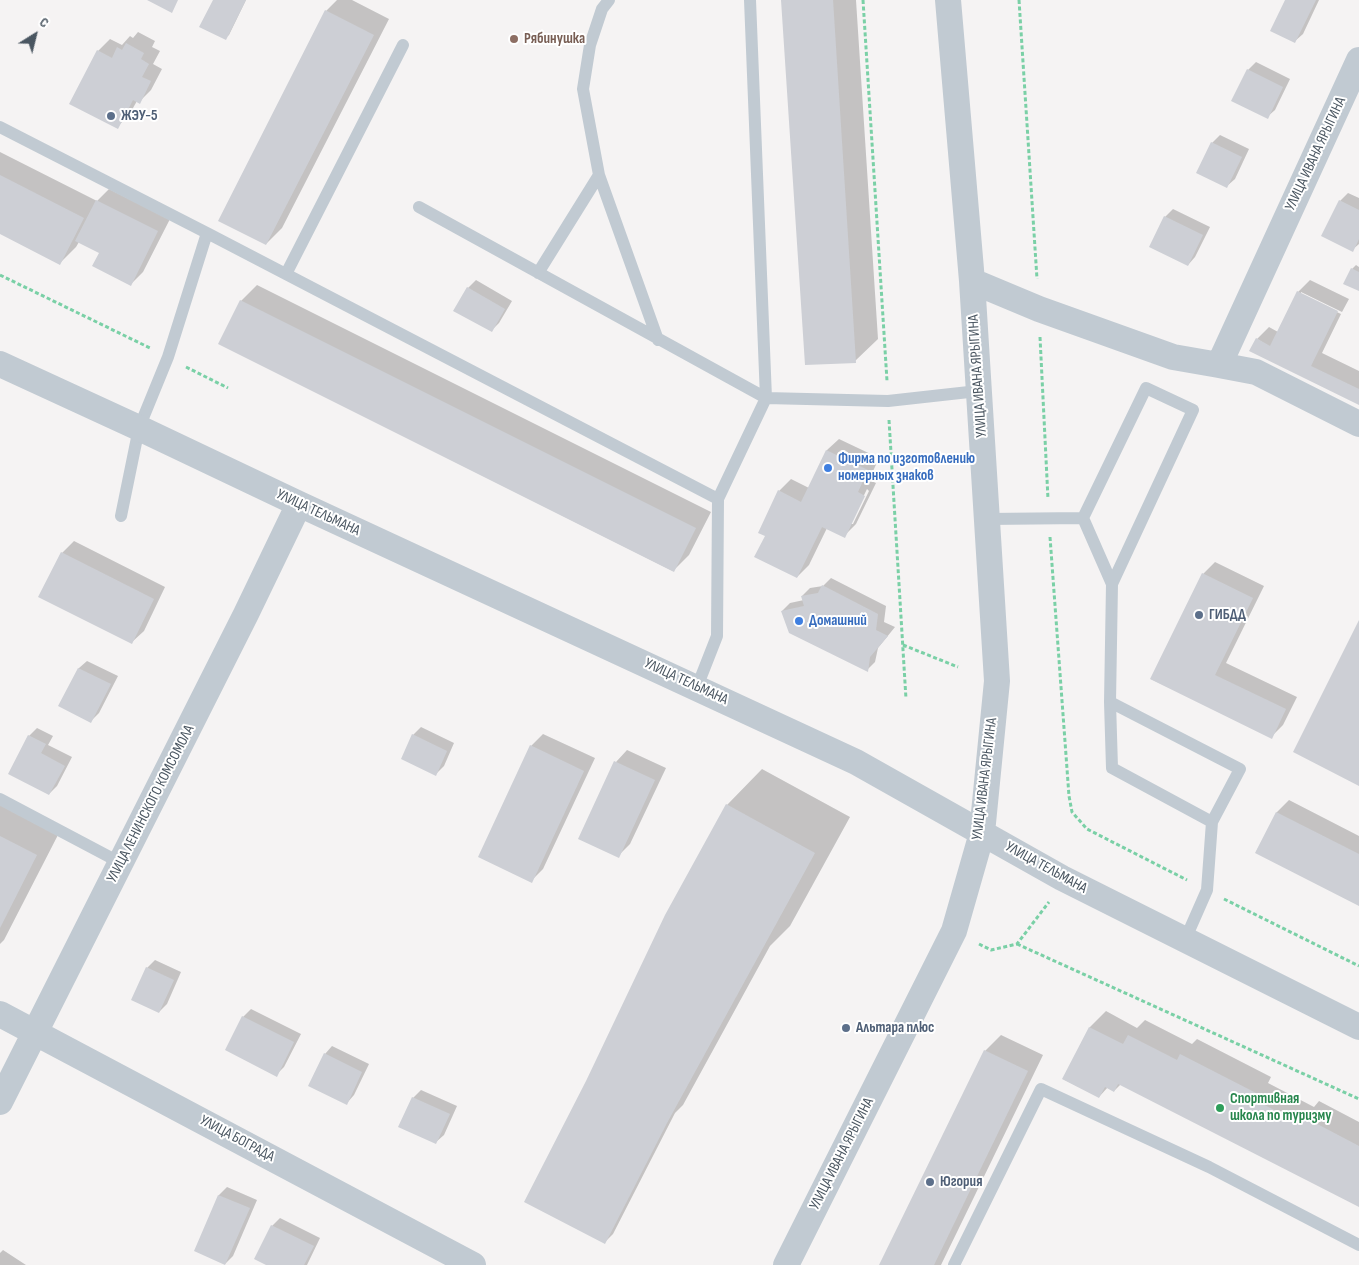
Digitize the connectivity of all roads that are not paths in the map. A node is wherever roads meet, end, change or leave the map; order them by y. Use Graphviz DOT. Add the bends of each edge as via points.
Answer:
graph roads {
  1 [pos="609,0"];
  2 [pos="750,0"];
  3 [pos="948,0"];
  4 [pos="403,45"];
  5 [pos="1359,60"];
  6 [pos="0,127"];
  7 [pos="599,175"];
  8 [pos="419,207"];
  9 [pos="207,233"];
  10 [pos="538,273"];
  11 [pos="286,274"];
  12 [pos="972,281"];
  13 [pos="658,340"];
  14 [pos="0,364"];
  15 [pos="1219,364"];
  16 [pos="978,392"];
  17 [pos="766,398"];
  18 [pos="1359,424"];
  19 [pos="139,428"];
  20 [pos="718,499"];
  21 [pos="299,504"];
  22 [pos="121,516"];
  23 [pos="1083,518"];
  24 [pos="987,519"];
  25 [pos="1112,584"];
  26 [pos="697,687"];
  27 [pos="1110,702"];
  28 [pos="0,799"];
  29 [pos="1212,822"];
  30 [pos="982,833"];
  31 [pos="121,862"];
  32 [pos="1185,940"];
  33 [pos="0,1014"];
  34 [pos="1359,1027"];
  35 [pos="36,1032"];
  36 [pos="0,1102"];
  37 [pos="1359,1244"];
  38 [pos="473,1265"];
  39 [pos="786,1265"];
  40 [pos="954,1265"];
  1 -- 7 [label="lane" via="602,9 590,45 583,89"];
  2 -- 17 [label="lane"];
  3 -- 12 [label="street, УЛИЦА ИВАНА ЯРЫГИНА"];
  4 -- 11 [label="lane"];
  5 -- 15 [label="street, УЛИЦА ИВАНА ЯРЫГИНА"];
  6 -- 9 [label="lane"];
  7 -- 10 [label="lane"];
  7 -- 13 [label="lane"];
  8 -- 10 [label="lane"];
  9 -- 11 [label="lane"];
  9 -- 19 [label="lane" via="168,357"];
  10 -- 13 [label="lane"];
  11 -- 20 [label="lane"];
  12 -- 15 [label="street" via="1173,357"];
  12 -- 16 [label="street, УЛИЦА ИВАНА ЯРЫГИНА"];
  13 -- 17 [label="lane"];
  14 -- 19 [label="street, УЛИЦА ТЕЛЬМАНА"];
  15 -- 18 [label="street" via="1256,372"];
  16 -- 17 [label="lane" via="888,401"];
  16 -- 24 [label="street, УЛИЦА ИВАНА ЯРЫГИНА"];
  17 -- 20 [label="lane"];
  19 -- 21 [label="street, УЛИЦА ТЕЛЬМАНА"];
  19 -- 22 [label="lane"];
  20 -- 26 [label="lane" via="717,636"];
  21 -- 26 [label="street, УЛИЦА ТЕЛЬМАНА"];
  21 -- 31 [label="street, УЛИЦА ЛЕНИНСКОГО КОМСОМОЛА"];
  23 -- 24 [label="lane"];
  23 -- 25 [label="lane"];
  23 -- 25 [label="lane" via="1146,388 1193,410"];
  24 -- 30 [label="street, УЛИЦА ИВАНА ЯРЫГИНА" via="996,680"];
  25 -- 27 [label="lane"];
  26 -- 30 [label="street, УЛИЦА ТЕЛЬМАНА" via="856,762"];
  27 -- 29 [label="lane" via="1112,768"];
  27 -- 29 [label="lane" via="1240,769"];
  28 -- 31 [label="lane"];
  29 -- 32 [label="lane" via="1206,890"];
  30 -- 32 [label="street, УЛИЦА ТЕЛЬМАНА" via="1062,878"];
  30 -- 39 [label="street, УЛИЦА ИВАНА ЯРЫГИНА" via="954,930"];
  31 -- 35 [label="street, УЛИЦА ЛЕНИНСКОГО КОМСОМОЛА"];
  32 -- 34 [label="street, УЛИЦА ТЕЛЬМАНА"];
  33 -- 35 [label="street, УЛИЦА БОГРАДА"];
  35 -- 36 [label="street, УЛИЦА ЛЕНИНСКОГО КОМСОМОЛА"];
  35 -- 38 [label="street, УЛИЦА БОГРАДА"];
  37 -- 40 [label="lane" via="1169,1147 1041,1089"];
}
